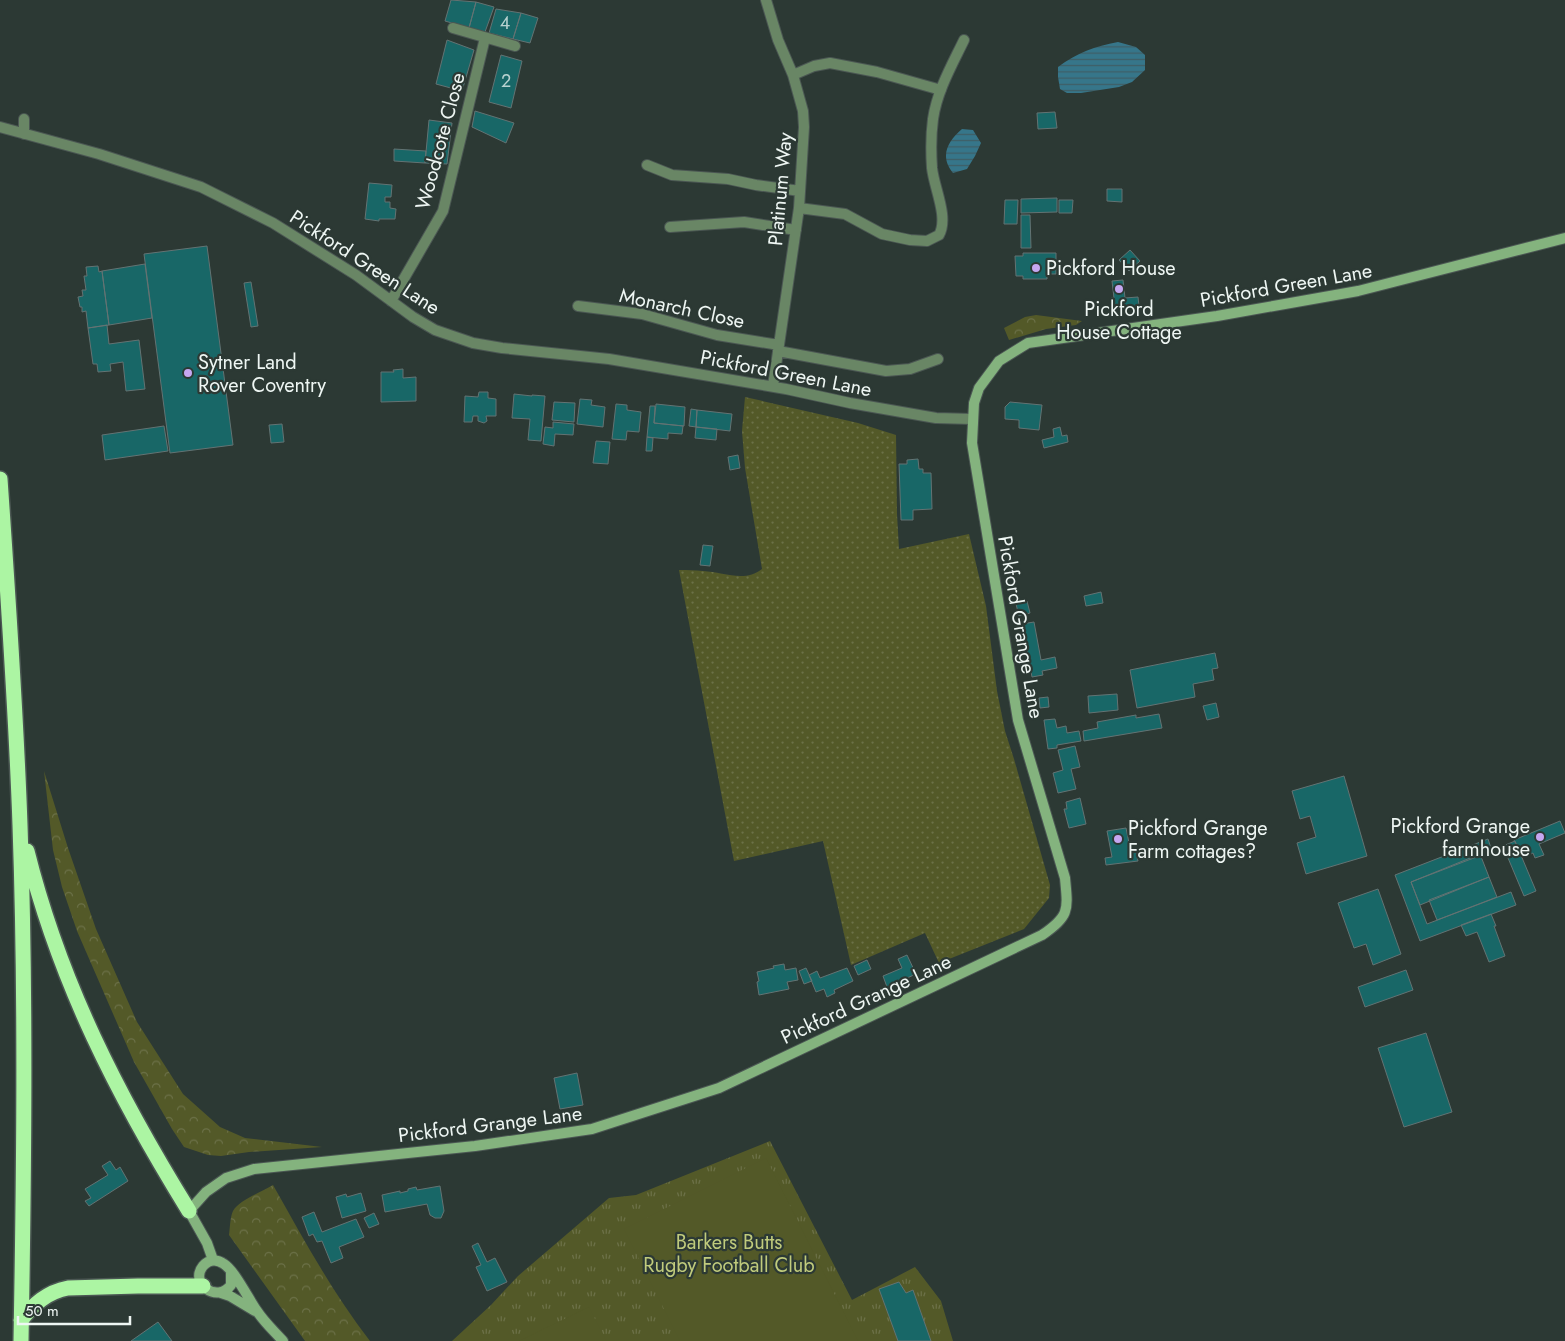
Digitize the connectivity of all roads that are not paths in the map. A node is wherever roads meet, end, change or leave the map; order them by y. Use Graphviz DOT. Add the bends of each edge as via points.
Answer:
graph roads {
  1 [pos="766,0"];
  2 [pos="453,28"];
  3 [pos="485,38"];
  4 [pos="964,40"];
  5 [pos="515,46"];
  6 [pos="792,75"];
  7 [pos="941,90"];
  8 [pos="24,119"];
  9 [pos="0,127"];
  10 [pos="24,134"];
  11 [pos="647,165"];
  12 [pos="800,191"];
  13 [pos="798,208"];
  14 [pos="670,227"];
  15 [pos="796,230"];
  16 [pos="1565,238"];
  17 [pos="391,301"];
  18 [pos="578,306"];
  19 [pos="779,348"];
  20 [pos="938,359"];
  21 [pos="773,386"];
  22 [pos="972,419"];
  23 [pos="0,479"];
  24 [pos="20,823"];
  25 [pos="189,1210"];
  26 [pos="213,1260"];
  27 [pos="231,1271"];
  28 [pos="203,1286"];
  29 [pos="221,1292"];
  30 [pos="259,1314"];
  31 [pos="21,1320"];
  32 [pos="21,1341"];
  33 [pos="282,1341"];
  1 -- 6 [label="street, Platinum Way"];
  2 -- 3 [label="street"];
  3 -- 5 [label="street"];
  3 -- 17 [label="street, Woodcote Close" via="443,211"];
  4 -- 7 [label="street"];
  6 -- 7 [label="street" via="830,63"];
  6 -- 12 [label="street, Platinum Way" via="803,111"];
  7 -- 13 [label="street" via="933,118 933,179 942,225 935,238 910,240 882,234 845,214"];
  8 -- 10 [label="street"];
  9 -- 10 [label="street, Pickford Green Lane"];
  10 -- 17 [label="street, Pickford Green Lane" via="201,187 273,223"];
  11 -- 12 [label="street" via="672,175 728,179"];
  12 -- 13 [label="street, Platinum Way"];
  13 -- 15 [label="street, Platinum Way"];
  14 -- 15 [label="street" via="744,222"];
  15 -- 19 [label="street, Platinum Way"];
  16 -- 22 [label="street, Pickford Green Lane" via="1358,291 1028,344 999,361 989,373 979,388"];
  17 -- 21 [label="street, Pickford Green Lane" via="435,330 473,343 608,359"];
  18 -- 19 [label="street, Monarch Close" via="642,314"];
  19 -- 20 [label="street, Monarch Close" via="886,371 910,369"];
  19 -- 21 [label="street, Platinum Way"];
  21 -- 22 [label="street, Pickford Green Lane" via="850,404 936,418"];
  22 -- 25 [label="street, Pickford Grange Lane" via="972,443 1018,720 1065,878 1065,915 1058,924 1042,935 711,1090 592,1129 475,1146 254,1169 226,1178"];
  23 -- 24 [label="highway"];
  24 -- 25 [label="highway" via="47,922 73,992 117,1088"];
  24 -- 31 [label="highway" via="23,1011"];
  25 -- 26 [label="street"];
  26 -- 27 [label="street" via="223,1263"];
  26 -- 28 [label="street" via="200,1271"];
  27 -- 29 [label="street" via="231,1285"];
  27 -- 30 [label="street"];
  28 -- 29 [label="street" via="211,1292"];
  28 -- 31 [label="highway" via="57,1290 32,1306"];
  29 -- 30 [label="street"];
  30 -- 33 [label="street"];
  31 -- 32 [label="highway"];
}
